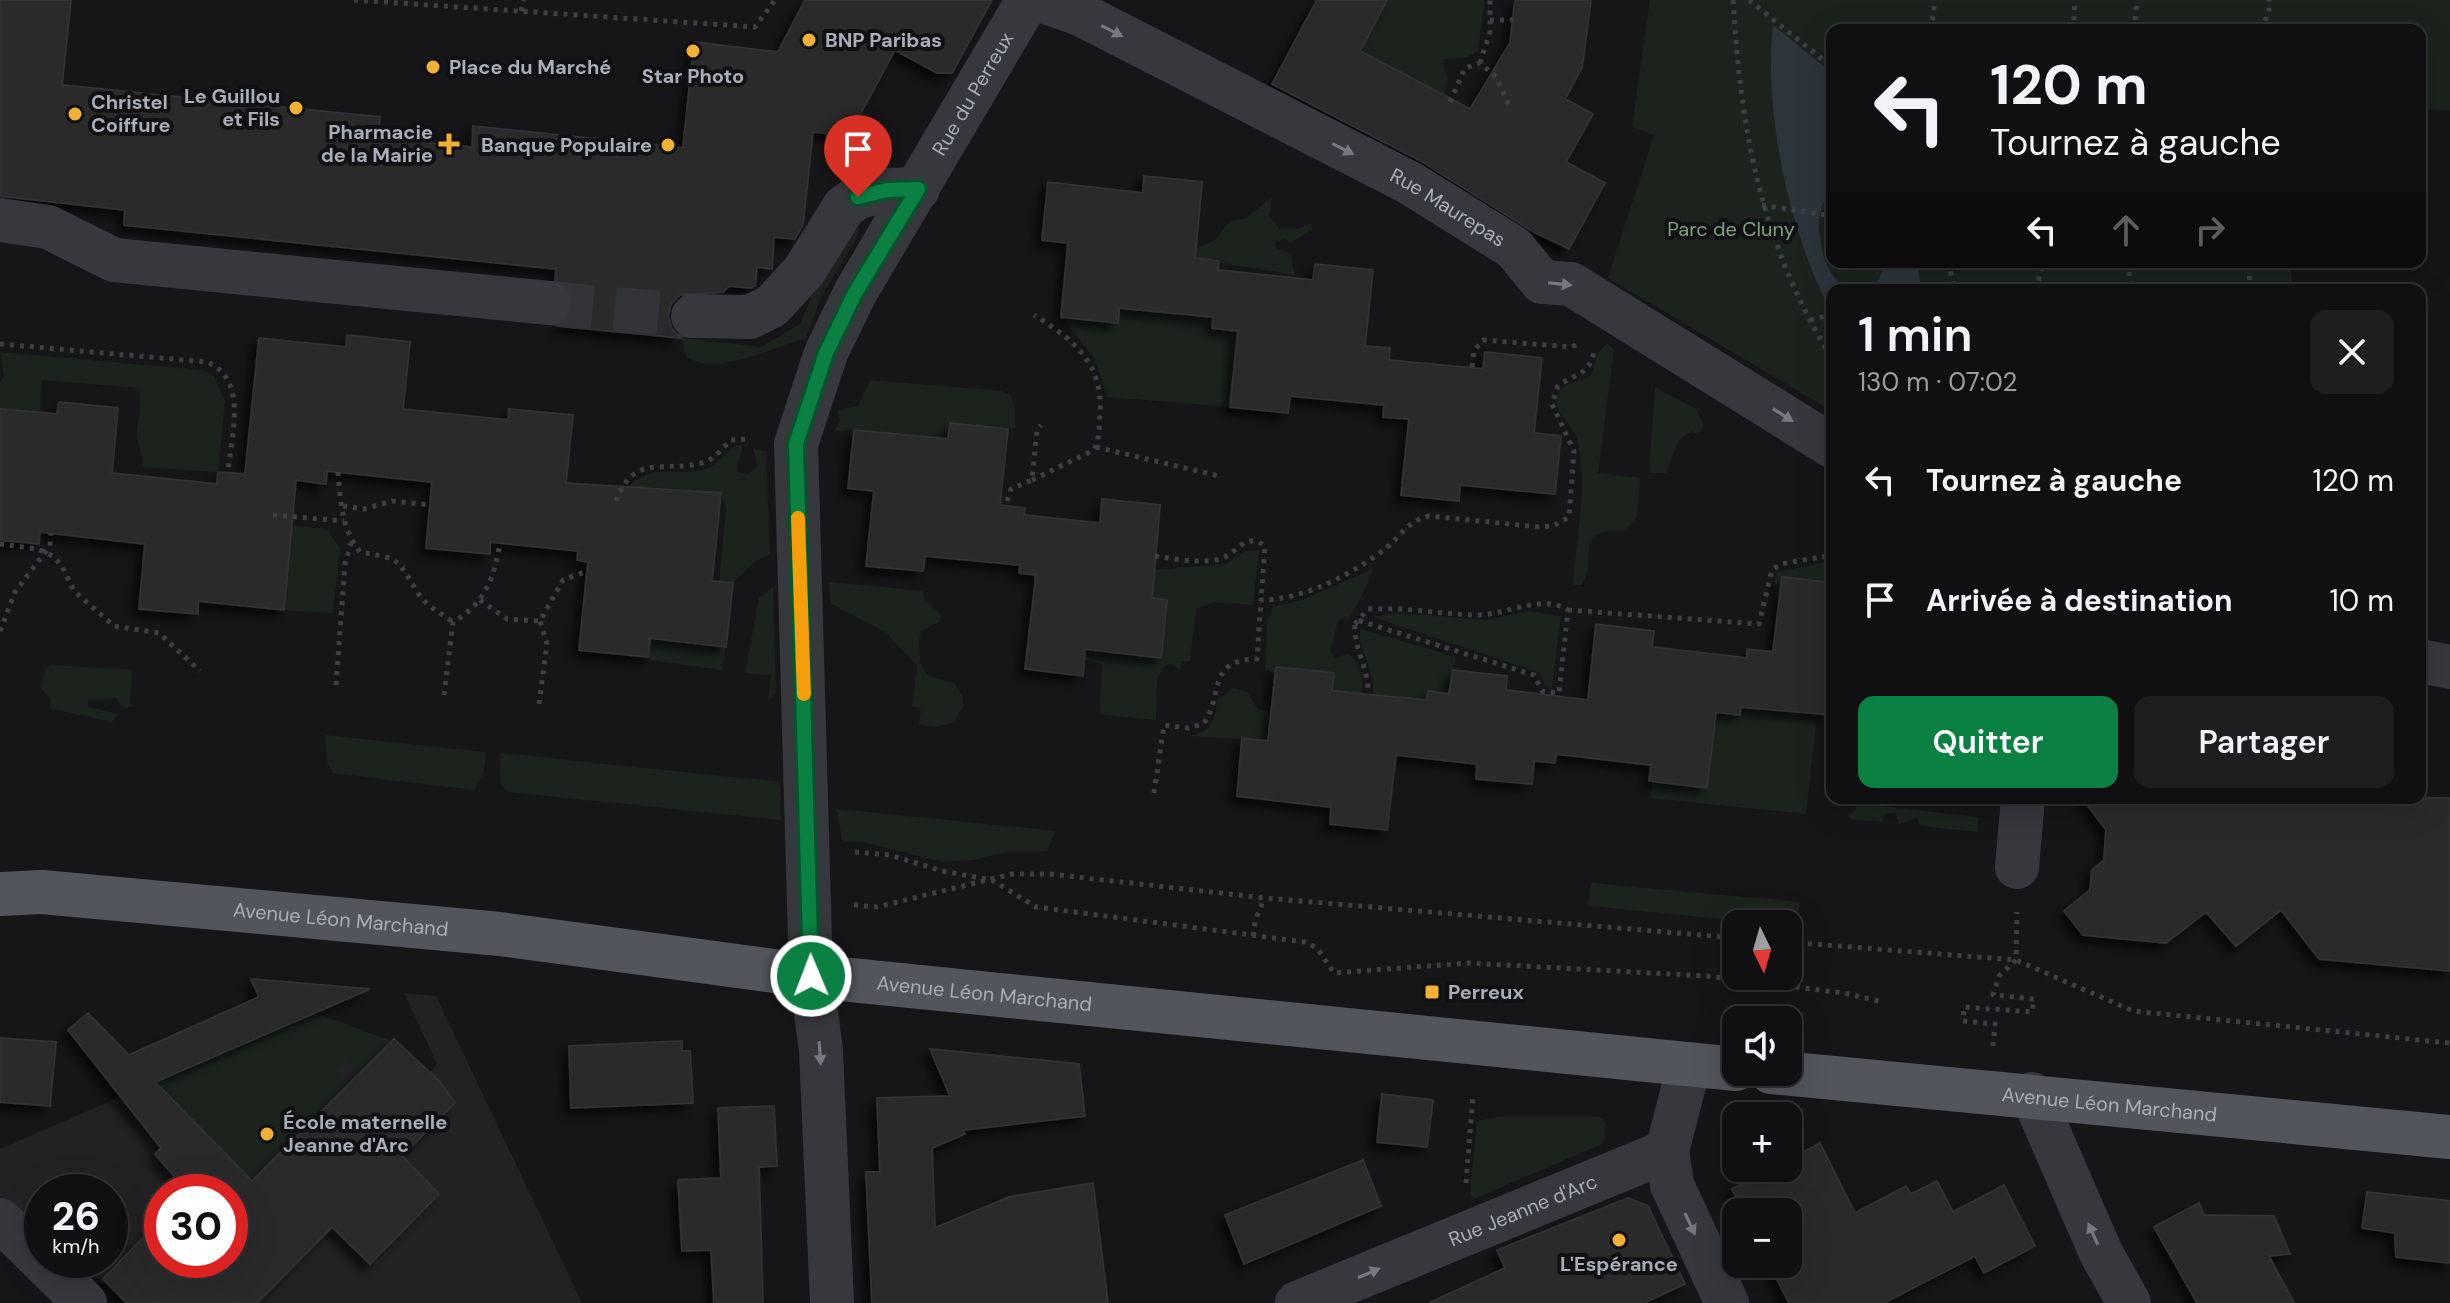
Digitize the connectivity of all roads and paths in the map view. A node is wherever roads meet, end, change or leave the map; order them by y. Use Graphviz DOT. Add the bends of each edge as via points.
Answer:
graph roads {
  1 [pos="354,0"];
  2 [pos="363,0"];
  3 [pos="524,0"];
  4 [pos="775,0"];
  5 [pos="1028,0"];
  6 [pos="1040,0"];
  7 [pos="1490,0"];
  8 [pos="1733,0"];
  9 [pos="1749,0"];
  10 [pos="1935,0"];
  11 [pos="2075,0"];
  12 [pos="2137,0"];
  13 [pos="2269,0"];
  14 [pos="521,11"];
  15 [pos="1490,20"];
  16 [pos="1513,20"];
  17 [pos="1932,24"];
  18 [pos="2073,24"];
  19 [pos="2135,24"];
  20 [pos="2264,24"];
  21 [pos="1826,62"];
  22 [pos="1480,63"];
  23 [pos="1450,102"];
  24 [pos="1510,107"];
  25 [pos="918,189"];
  26 [pos="1761,205"];
  27 [pos="1826,215"];
  28 [pos="0,220"];
  29 [pos="549,303"];
  30 [pos="1034,315"];
  31 [pos="693,316"];
  32 [pos="1826,316"];
  33 [pos="1810,320"];
  34 [pos="0,344"];
  35 [pos="1826,344"];
  36 [pos="1472,367"];
  37 [pos="1041,425"];
  38 [pos="1826,442"];
  39 [pos="796,444"];
  40 [pos="1096,447"];
  41 [pos="228,472"];
  42 [pos="338,472"];
  43 [pos="1219,476"];
  44 [pos="1032,480"];
  45 [pos="616,501"];
  46 [pos="1007,501"];
  47 [pos="430,505"];
  48 [pos="343,506"];
  49 [pos="273,515"];
  50 [pos="344,521"];
  51 [pos="51,534"];
  52 [pos="352,542"];
  53 [pos="500,543"];
  54 [pos="0,544"];
  55 [pos="45,552"];
  56 [pos="1155,556"];
  57 [pos="1826,556"];
  58 [pos="587,571"];
  59 [pos="480,600"];
  60 [pos="1261,600"];
  61 [pos="1568,610"];
  62 [pos="540,621"];
  63 [pos="453,622"];
  64 [pos="1355,624"];
  65 [pos="0,631"];
  66 [pos="2426,662"];
  67 [pos="2450,667"];
  68 [pos="200,671"];
  69 [pos="336,685"];
  70 [pos="1368,693"];
  71 [pos="444,695"];
  72 [pos="539,704"];
  73 [pos="1154,793"];
  74 [pos="2022,804"];
  75 [pos="847,852"];
  76 [pos="2017,867"];
  77 [pos="0,873"];
  78 [pos="992,880"];
  79 [pos="21,893"];
  80 [pos="811,894"];
  81 [pos="1265,898"];
  82 [pos="1253,936"];
  83 [pos="1722,937"];
  84 [pos="1802,943"];
  85 [pos="2016,960"];
  86 [pos="811,976"];
  87 [pos="1883,1002"];
  88 [pos="2450,1043"];
  89 [pos="1992,1054"];
  90 [pos="1689,1066"];
  91 [pos="1722,1068"];
  92 [pos="1802,1075"];
  93 [pos="2032,1094"];
  94 [pos="1473,1095"];
  95 [pos="2450,1137"];
  96 [pos="1667,1151"];
  97 [pos="1465,1194"];
  98 [pos="0,1220"];
  99 [pos="1309,1301"];
  100 [pos="85,1303"];
  101 [pos="832,1303"];
  102 [pos="1727,1303"];
  103 [pos="2129,1303"];
  1 -- 2 [label="path"];
  2 -- 14 [label="path"];
  3 -- 14 [label="path"];
  4 -- 14 [label="path" via="755,27"];
  5 -- 25 [label="street, Rue du Perreux"];
  6 -- 38 [label="street, Rue Maurepas, one-way" via="1080,14 1410,183 1514,248 1542,282 1571,284"];
  7 -- 15 [label="path"];
  8 -- 26 [label="path" via="1737,72"];
  9 -- 21 [label="path"];
  10 -- 17 [label="path"];
  11 -- 18 [label="path"];
  12 -- 19 [label="path"];
  13 -- 20 [label="path"];
  15 -- 16 [label="path"];
  15 -- 22 [label="path"];
  22 -- 23 [label="path" via="1465,68"];
  22 -- 24 [label="path" via="1496,77"];
  25 -- 31 [label="street" via="858,197 844,207 804,271 772,306 750,317"];
  25 -- 39 [label="street, Rue du Perreux" via="826,353"];
  26 -- 27 [label="path"];
  26 -- 33 [label="path"];
  28 -- 29 [label="street" via="48,227 114,260"];
  30 -- 40 [label="path" via="1076,343 1091,364 1101,396"];
  32 -- 33 [label="path"];
  33 -- 35 [label="path"];
  34 -- 41 [label="path" via="216,366 234,391"];
  36 -- 60 [label="path" via="1474,351 1483,340 1571,347 1593,343 1591,366 1558,386 1552,404 1574,451 1569,517 1539,527 1429,516 1413,519 1384,550 1350,571 1287,597"];
  37 -- 44 [label="path"];
  39 -- 45 [label="path" via="731,440 706,462 639,472 624,483"];
  39 -- 80 [label="street, Rue du Perreux"];
  40 -- 43 [label="path"];
  40 -- 44 [label="path"];
  42 -- 48 [label="path"];
  44 -- 46 [label="path" via="1011,489"];
  47 -- 48 [label="path" via="392,501 364,509"];
  48 -- 50 [label="path"];
  49 -- 50 [label="path"];
  50 -- 52 [label="path"];
  51 -- 55 [label="path"];
  52 -- 63 [label="path" via="360,552 401,564 429,605"];
  52 -- 69 [label="path" via="345,564"];
  53 -- 59 [label="path" via="495,573"];
  54 -- 55 [label="path"];
  55 -- 65 [label="path" via="15,592"];
  55 -- 68 [label="path" via="62,566 74,591 114,626 159,633"];
  56 -- 60 [label="path" via="1221,559 1248,540 1257,540 1265,546"];
  57 -- 61 [label="path" via="1772,570 1759,624"];
  58 -- 62 [label="path" via="563,580"];
  59 -- 62 [label="path" via="507,619"];
  59 -- 63 [label="path"];
  60 -- 73 [label="path" via="1257,659 1235,662 1221,676 1203,724 1164,725"];
  61 -- 64 [label="path" via="1536,604 1476,615 1368,609"];
  61 -- 64 [label="path" via="1559,693 1542,691 1534,675 1375,624"];
  62 -- 72 [label="path" via="547,644"];
  63 -- 71 [label="path"];
  64 -- 70 [label="path"];
  66 -- 67 [label="street"];
  74 -- 76 [label="street"];
  75 -- 78 [label="path" via="890,855"];
  77 -- 79 [label="main road, Avenue Léon Marchand"];
  78 -- 80 [label="path" via="867,908"];
  78 -- 81 [label="path" via="1050,874"];
  78 -- 82 [label="path" via="1036,907"];
  79 -- 86 [label="main road, Avenue Léon Marchand" via="500,934"];
  80 -- 86 [label="street, Rue du Perreux"];
  81 -- 82 [label="path"];
  81 -- 83 [label="path"];
  82 -- 87 [label="path" via="1312,944 1334,973 1469,963 1706,976"];
  84 -- 85 [label="path"];
  85 -- 88 [label="path" via="2133,1011"];
  85 -- 89 [label="path" via="1999,976 1993,995 2034,999 2032,1012 1964,1007 1963,1021 1995,1024"];
  86 -- 90 [label="main road, Avenue Léon Marchand"];
  86 -- 101 [label="street, Rue du Perreux, one-way" via="821,1050"];
  90 -- 91 [label="main road, Avenue Léon Marchand"];
  90 -- 96 [label="street"];
  92 -- 93 [label="main road, Avenue Léon Marchand"];
  93 -- 95 [label="main road, Avenue Léon Marchand"];
  103 -- 93 [label="street, one-way" via="2101,1253"];
  94 -- 97 [label="path"];
  99 -- 96 [label="street, Rue Jeanne d'Arc, one-way"];
  96 -- 102 [label="street, one-way" via="1672,1185"];
  98 -- 100 [label="street"];
}
